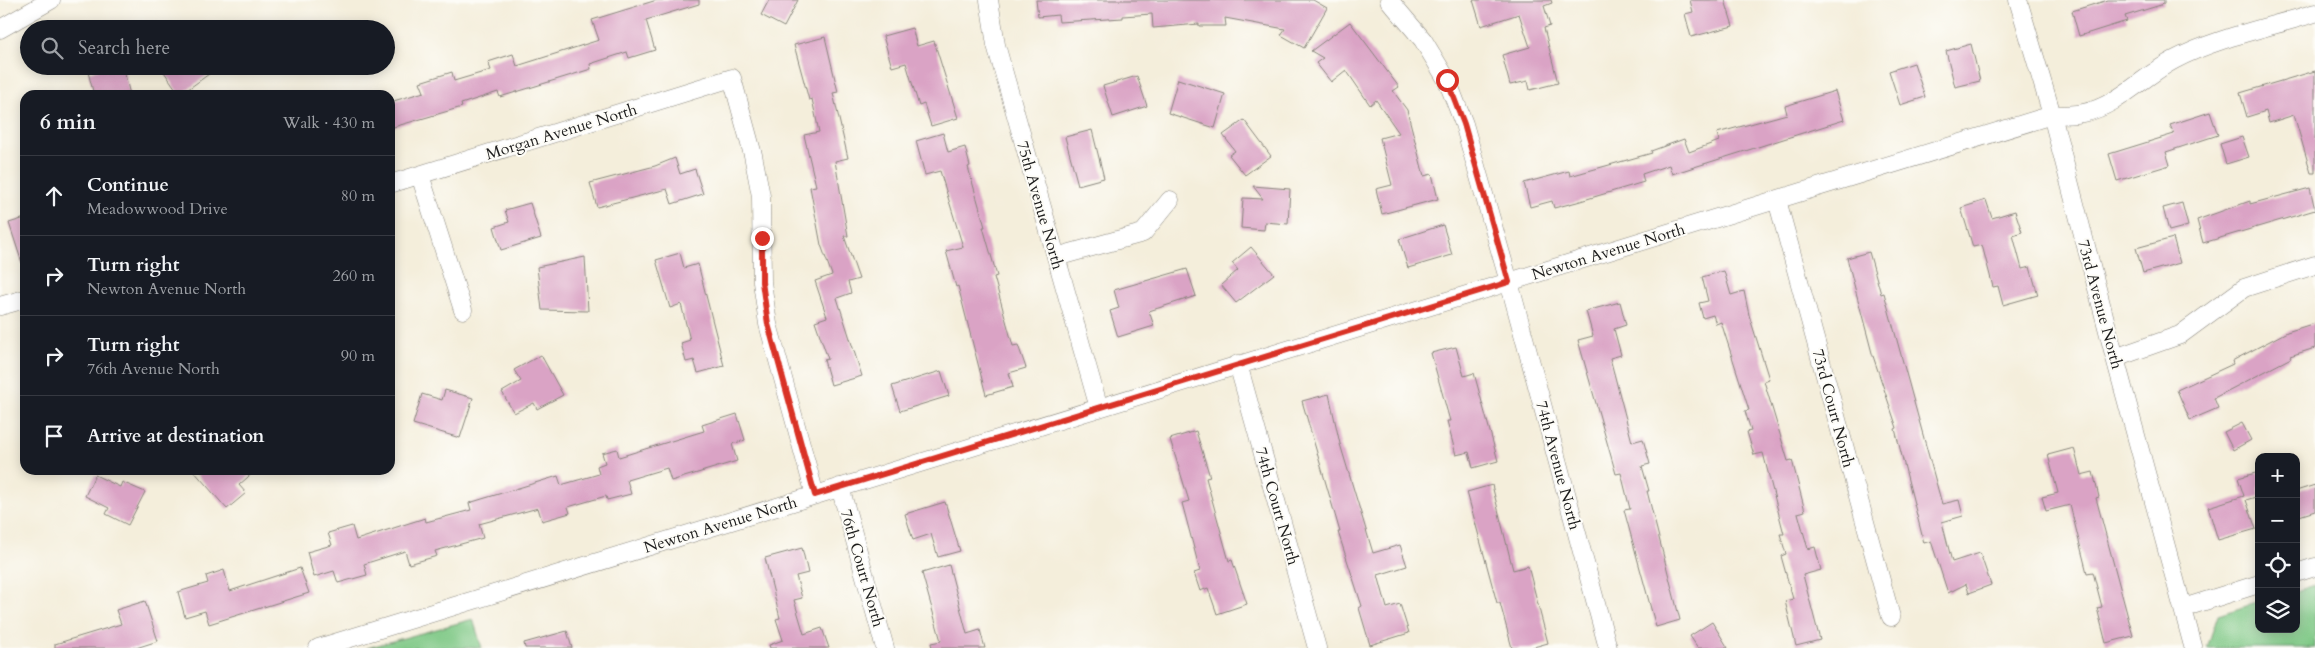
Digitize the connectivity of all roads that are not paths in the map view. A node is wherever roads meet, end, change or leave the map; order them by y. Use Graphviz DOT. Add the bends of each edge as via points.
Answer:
graph roads {
  1 [pos="51,0"];
  2 [pos="990,0"];
  3 [pos="1389,0"];
  4 [pos="2018,0"];
  5 [pos="2315,13"];
  6 [pos="0,30"];
  7 [pos="2052,115"];
  8 [pos="420,175"];
  9 [pos="395,182"];
  10 [pos="1170,200"];
  11 [pos="1777,200"];
  12 [pos="1056,257"];
  13 [pos="2315,265"];
  14 [pos="1509,282"];
  15 [pos="20,300"];
  16 [pos="0,306"];
  17 [pos="463,310"];
  18 [pos="2115,358"];
  19 [pos="1238,364"];
  20 [pos="1099,408"];
  21 [pos="840,487"];
  22 [pos="815,495"];
  23 [pos="2315,567"];
  24 [pos="2300,572"];
  25 [pos="2255,585"];
  26 [pos="2183,608"];
  27 [pos="1892,617"];
  28 [pos="2193,646"];
  29 [pos="318,648"];
  30 [pos="885,648"];
  31 [pos="1317,648"];
  32 [pos="1608,648"];
  1 -- 6 [label="street"];
  2 -- 12 [label="street, 75th Avenue North" via="996,45"];
  3 -- 14 [label="street, 74th Avenue North" via="1423,40 1447,80 1464,124"];
  4 -- 7 [label="street, 73rd Avenue North"];
  5 -- 7 [label="street, Newton Avenue North" via="2175,59 2107,105 2083,114"];
  7 -- 11 [label="street, Newton Avenue North"];
  7 -- 18 [label="street, 73rd Avenue North"];
  8 -- 9 [label="street, Morgan Avenue North"];
  8 -- 17 [label="street"];
  8 -- 22 [label="street, Morgan Avenue North" via="732,78 761,196 762,282 768,324"];
  10 -- 12 [label="street" via="1143,233"];
  11 -- 14 [label="street, Newton Avenue North"];
  11 -- 27 [label="street, 73rd Court North"];
  12 -- 20 [label="street, 75th Avenue North"];
  13 -- 18 [label="street" via="2244,288 2180,335"];
  14 -- 19 [label="street, Newton Avenue North"];
  14 -- 32 [label="street, 74th Avenue North"];
  15 -- 16 [label="street"];
  18 -- 26 [label="street, 73rd Avenue North"];
  19 -- 20 [label="street, Newton Avenue North"];
  19 -- 31 [label="street, 74th Court North"];
  20 -- 21 [label="street, Newton Avenue North"];
  21 -- 22 [label="street, Newton Avenue North"];
  21 -- 30 [label="street, 76th Court North"];
  22 -- 29 [label="street, Newton Avenue North"];
  23 -- 24 [label="street"];
  25 -- 26 [label="street"];
  26 -- 28 [label="street, 73rd Avenue North"];
}
